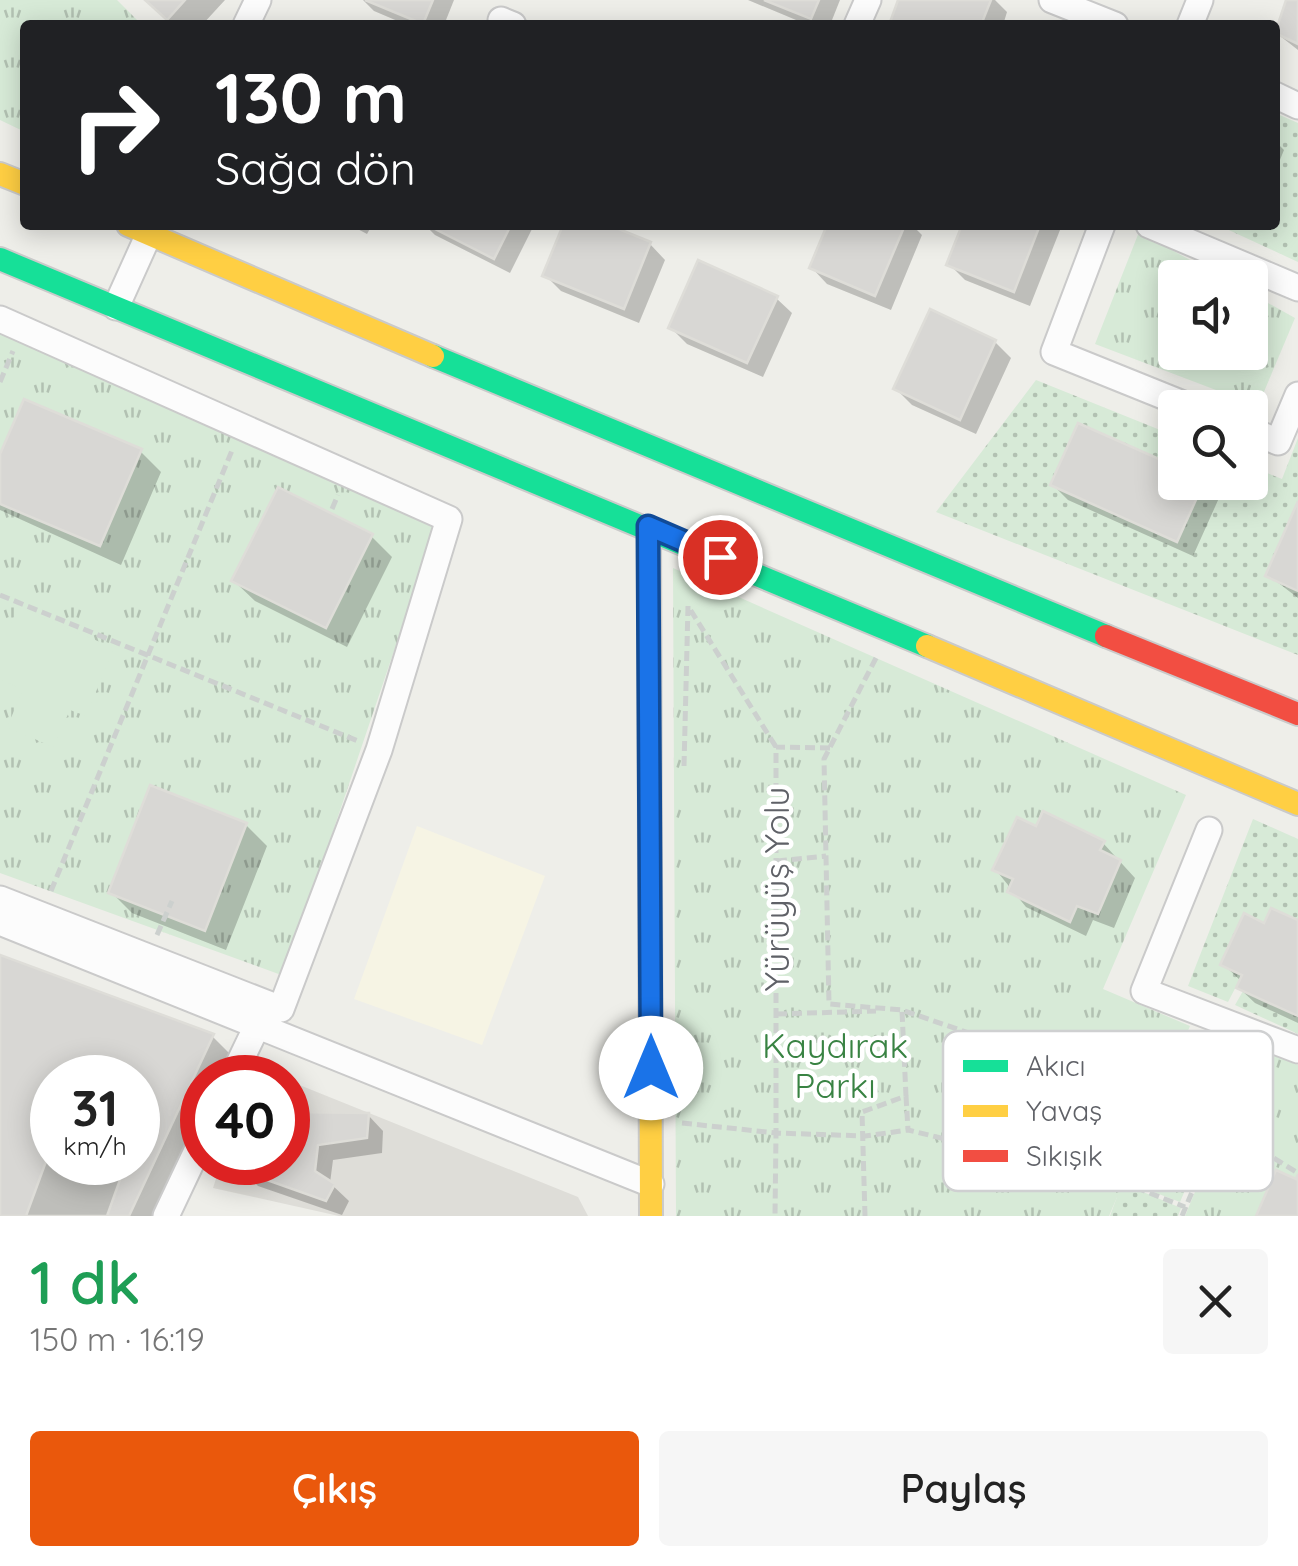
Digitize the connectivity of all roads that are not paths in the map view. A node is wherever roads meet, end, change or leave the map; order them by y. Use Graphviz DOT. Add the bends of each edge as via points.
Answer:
graph roads {
  1 [pos="1052,0"];
  2 [pos="1102,20"];
  3 [pos="143,230"];
  4 [pos="149,230"];
  5 [pos="1100,230"];
  6 [pos="1160,230"];
  7 [pos="0,259"];
  8 [pos="1298,288"];
  9 [pos="116,307"];
  10 [pos="10,326"];
  11 [pos="1158,394"];
  12 [pos="1298,396"];
  13 [pos="1268,438"];
  14 [pos="648,526"];
  15 [pos="1298,714"];
  16 [pos="1298,804"];
  17 [pos="1208,830"];
  18 [pos="0,899"];
  19 [pos="0,922"];
  20 [pos="257,1026"];
  21 [pos="1254,1031"];
  22 [pos="1273,1039"];
  23 [pos="1298,1050"];
  24 [pos="243,1055"];
  25 [pos="652,1184"];
  26 [pos="181,1185"];
  27 [pos="166,1216"];
  28 [pos="651,1216"];
  1 -- 2 [label="street"];
  3 -- 9 [label="street"];
  4 -- 15 [label="street" via="696,468"];
  5 -- 11 [label="street" via="1054,352"];
  6 -- 8 [label="street"];
  7 -- 9 [label="street"];
  9 -- 14 [label="street"];
  10 -- 18 [label="street" via="449,520 379,750 281,1009"];
  12 -- 13 [label="street" via="1278,442"];
  14 -- 16 [label="street"];
  14 -- 25 [label="street"];
  17 -- 21 [label="street" via="1144,991"];
  19 -- 20 [label="street"];
  20 -- 24 [label="street"];
  20 -- 25 [label="street"];
  22 -- 23 [label="street"];
  25 -- 28 [label="street"];
  26 -- 27 [label="street"];
}
